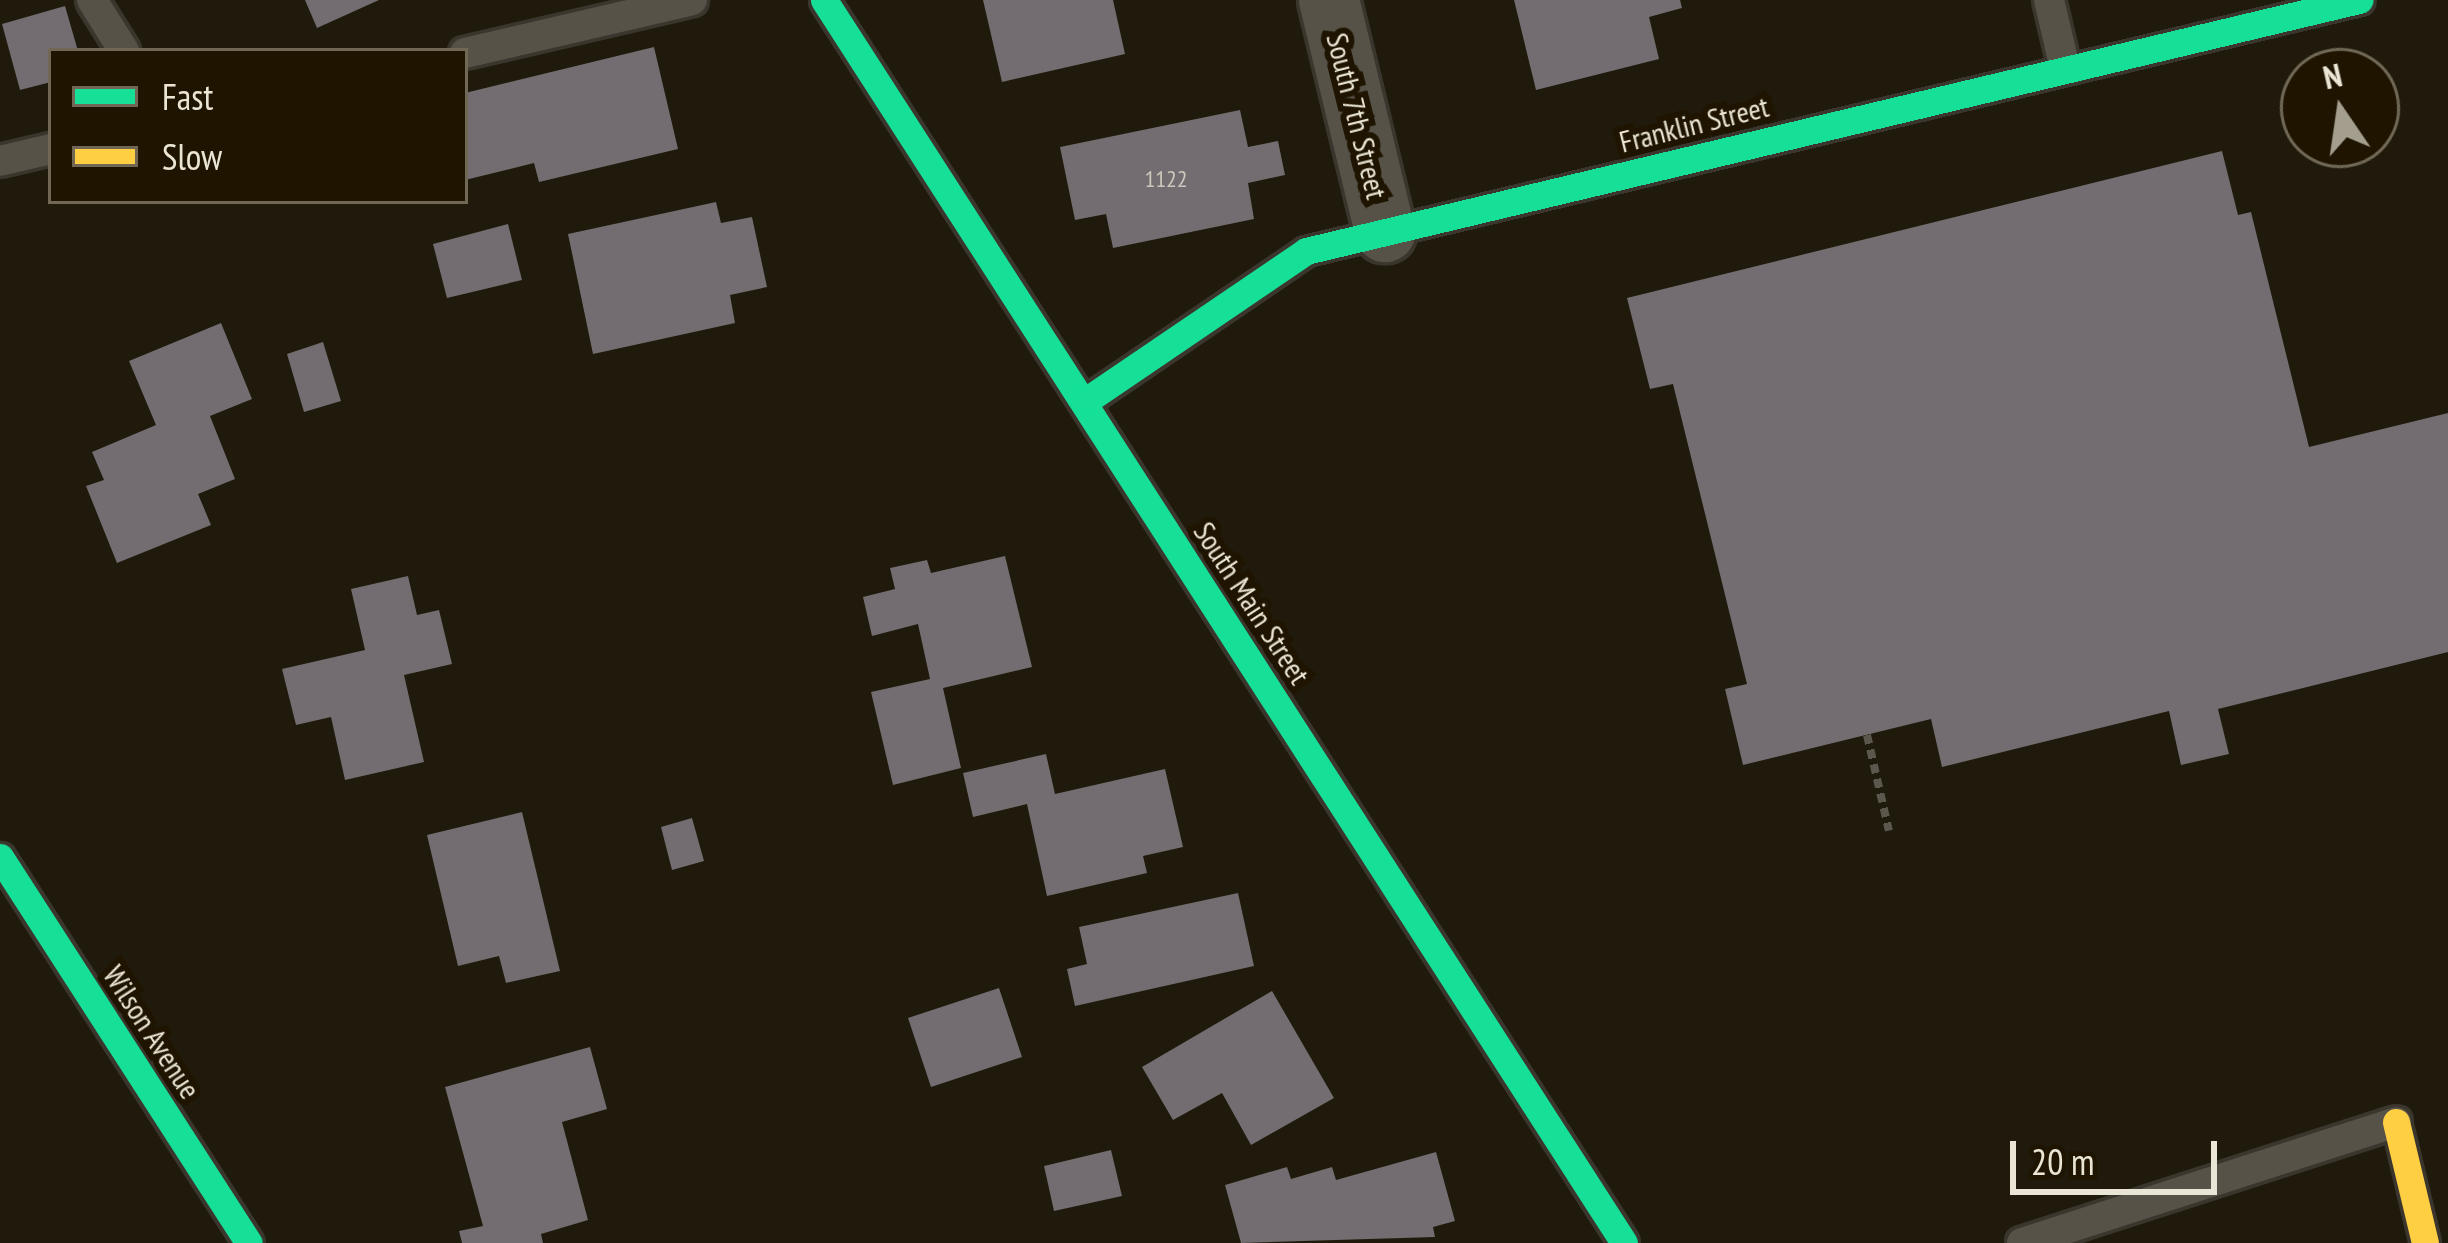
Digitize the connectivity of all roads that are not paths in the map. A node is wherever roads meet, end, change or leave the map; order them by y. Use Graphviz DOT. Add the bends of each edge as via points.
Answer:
graph roads {
  1 [pos="92,0"];
  2 [pos="692,0"];
  3 [pos="824,0"];
  4 [pos="1329,0"];
  5 [pos="2049,0"];
  6 [pos="2360,0"];
  7 [pos="122,48"];
  8 [pos="468,52"];
  9 [pos="2065,68"];
  10 [pos="48,150"];
  11 [pos="0,161"];
  12 [pos="1385,232"];
  13 [pos="1084,402"];
  14 [pos="0,856"];
  15 [pos="2396,1122"];
  16 [pos="249,1243"];
  17 [pos="1624,1243"];
  18 [pos="2022,1243"];
  19 [pos="2425,1243"];
  1 -- 7 [label="lane"];
  2 -- 8 [label="lane"];
  3 -- 13 [label="street, South Main Street"];
  4 -- 12 [label="street, South 7th Street"];
  5 -- 9 [label="lane"];
  6 -- 9 [label="street, Franklin Street"];
  9 -- 12 [label="street, Franklin Street"];
  10 -- 11 [label="lane"];
  12 -- 13 [label="street, Franklin Street" via="1306,251"];
  13 -- 17 [label="street, South Main Street"];
  14 -- 16 [label="street, Wilson Avenue"];
  15 -- 18 [label="lane"];
  15 -- 19 [label="street"];
}
